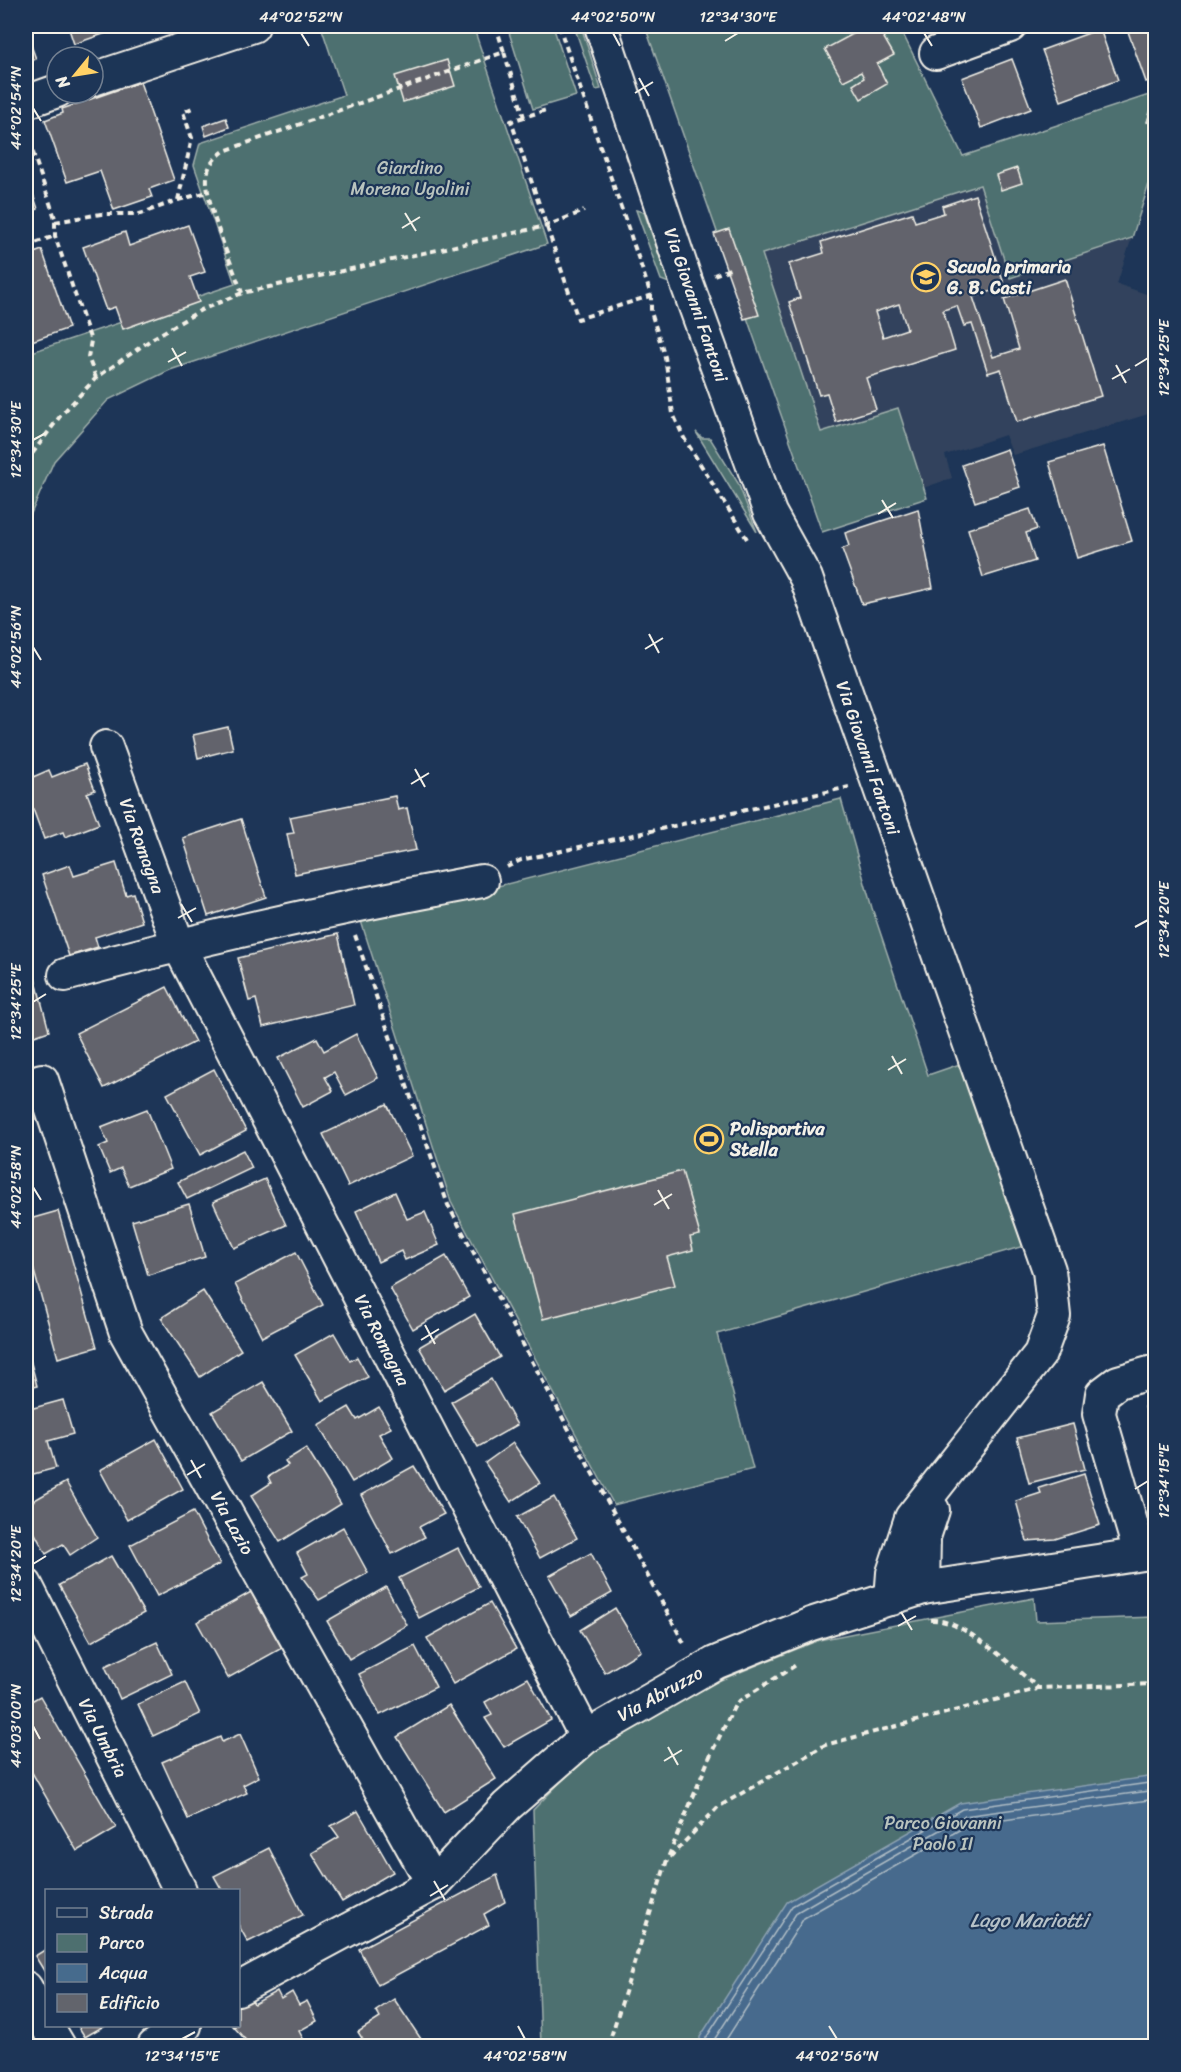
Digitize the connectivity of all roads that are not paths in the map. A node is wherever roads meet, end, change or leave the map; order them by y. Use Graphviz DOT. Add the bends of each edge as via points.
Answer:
graph roads {
  1 [pos="253,26"];
  2 [pos="601,26"];
  3 [pos="1010,26"];
  4 [pos="936,52"];
  5 [pos="105,75"];
  6 [pos="45,95"];
  7 [pos="26,102"];
  8 [pos="106,747"];
  9 [pos="482,880"];
  10 [pos="178,944"];
  11 [pos="65,975"];
  12 [pos="34,1082"];
  13 [pos="1155,1371"];
  14 [pos="946,1473"];
  15 [pos="1148,1552"];
  16 [pos="26,1585"];
  17 [pos="923,1588"];
  18 [pos="891,1599"];
  19 [pos="586,1737"];
  20 [pos="433,1884"];
  21 [pos="179,1889"];
  22 [pos="26,1988"];
  23 [pos="240,1988"];
  24 [pos="45,2021"];
  25 [pos="48,2027"];
  26 [pos="182,2027"];
  27 [pos="59,2046"];
  28 [pos="154,2046"];
  1 -- 5 [label="street"];
  2 -- 14 [label="street, Via Giovanni Fantoni" via="687,284 770,513 806,578 1049,1270 1054,1316 1040,1354"];
  3 -- 4 [label="street"];
  6 -- 7 [label="street"];
  8 -- 10 [label="street, Via Romagna"];
  9 -- 10 [label="street"];
  10 -- 11 [label="street"];
  10 -- 19 [label="street, Via Romagna"];
  12 -- 20 [label="street, Via Lazio" via="126,1333"];
  13 -- 15 [label="street" via="1118,1382 1102,1394 1099,1414"];
  14 -- 17 [label="street, Via Giovanni Fantoni" via="924,1537"];
  14 -- 18 [label="street, Via Giovanni Fantoni" via="911,1518 893,1573"];
  15 -- 17 [label="street, Via Abruzzo"];
  16 -- 21 [label="street, Via Umbria"];
  17 -- 18 [label="street, Via Abruzzo"];
  18 -- 19 [label="street, Via Abruzzo" via="811,1624 699,1671"];
  19 -- 20 [label="street, Via Abruzzo" via="507,1806"];
  20 -- 23 [label="street, Via Abruzzo"];
  22 -- 24 [label="street"];
  25 -- 27 [label="street"];
  26 -- 28 [label="street"];
}
